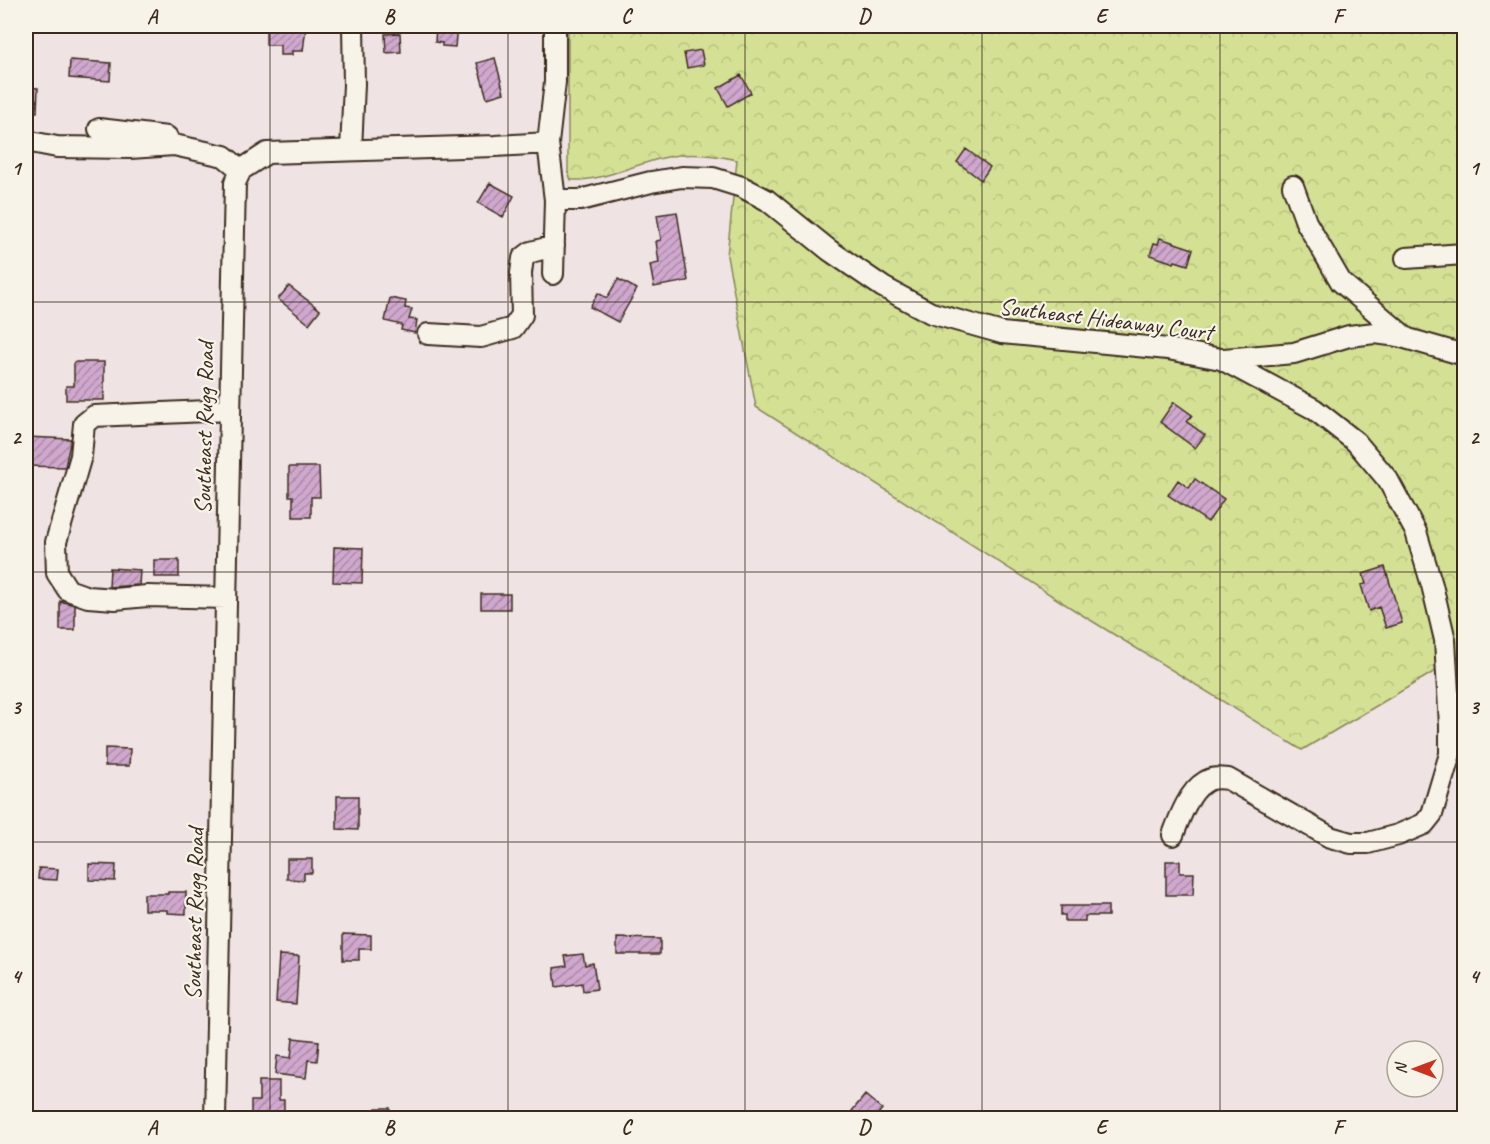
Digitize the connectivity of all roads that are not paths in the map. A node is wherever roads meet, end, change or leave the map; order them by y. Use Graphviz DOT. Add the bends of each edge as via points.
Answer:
graph roads {
  1 [pos="353,26"];
  2 [pos="555,26"];
  3 [pos="99,129"];
  4 [pos="26,141"];
  5 [pos="548,143"];
  6 [pos="351,150"];
  7 [pos="224,156"];
  8 [pos="241,170"];
  9 [pos="1293,186"];
  10 [pos="555,200"];
  11 [pos="554,246"];
  12 [pos="1464,254"];
  13 [pos="1406,258"];
  14 [pos="554,274"];
  15 [pos="428,334"];
  16 [pos="1407,338"];
  17 [pos="1464,355"];
  18 [pos="1221,359"];
  19 [pos="230,410"];
  20 [pos="226,598"];
  21 [pos="1173,835"];
  22 [pos="215,1119"];
  1 -- 6 [label="street"];
  2 -- 5 [label="street" via="555,82"];
  3 -- 7 [label="street" via="196,138"];
  4 -- 7 [label="street" via="57,147 174,145"];
  5 -- 6 [label="street"];
  5 -- 10 [label="street"];
  6 -- 8 [label="street" via="267,153"];
  7 -- 8 [label="street"];
  8 -- 19 [label="street, Southeast Rugg Road" via="235,183 234,204"];
  9 -- 16 [label="street" via="1306,222 1341,282"];
  10 -- 11 [label="street"];
  10 -- 18 [label="street, Southeast Hideaway Court" via="580,200 681,177 713,178 767,200 883,288 931,313 1002,333 1168,349"];
  11 -- 14 [label="street"];
  11 -- 15 [label="street" via="523,258 522,315 513,328 481,337"];
  12 -- 13 [label="street"];
  16 -- 17 [label="street"];
  16 -- 18 [label="street" via="1375,333 1349,336 1294,353"];
  18 -- 21 [label="street, Southeast Hideaway Court" via="1290,395 1336,425 1373,461 1400,501 1424,553 1445,640 1450,754 1432,814 1424,824 1398,835 1368,843 1330,837 1228,779 1217,778 1204,782 1191,798"];
  19 -- 20 [label="street, Southeast Rugg Road"];
  19 -- 20 [label="street" via="94,416 84,424 81,456 56,542 57,573 68,590 88,597"];
  20 -- 22 [label="street, Southeast Rugg Road"];
}
